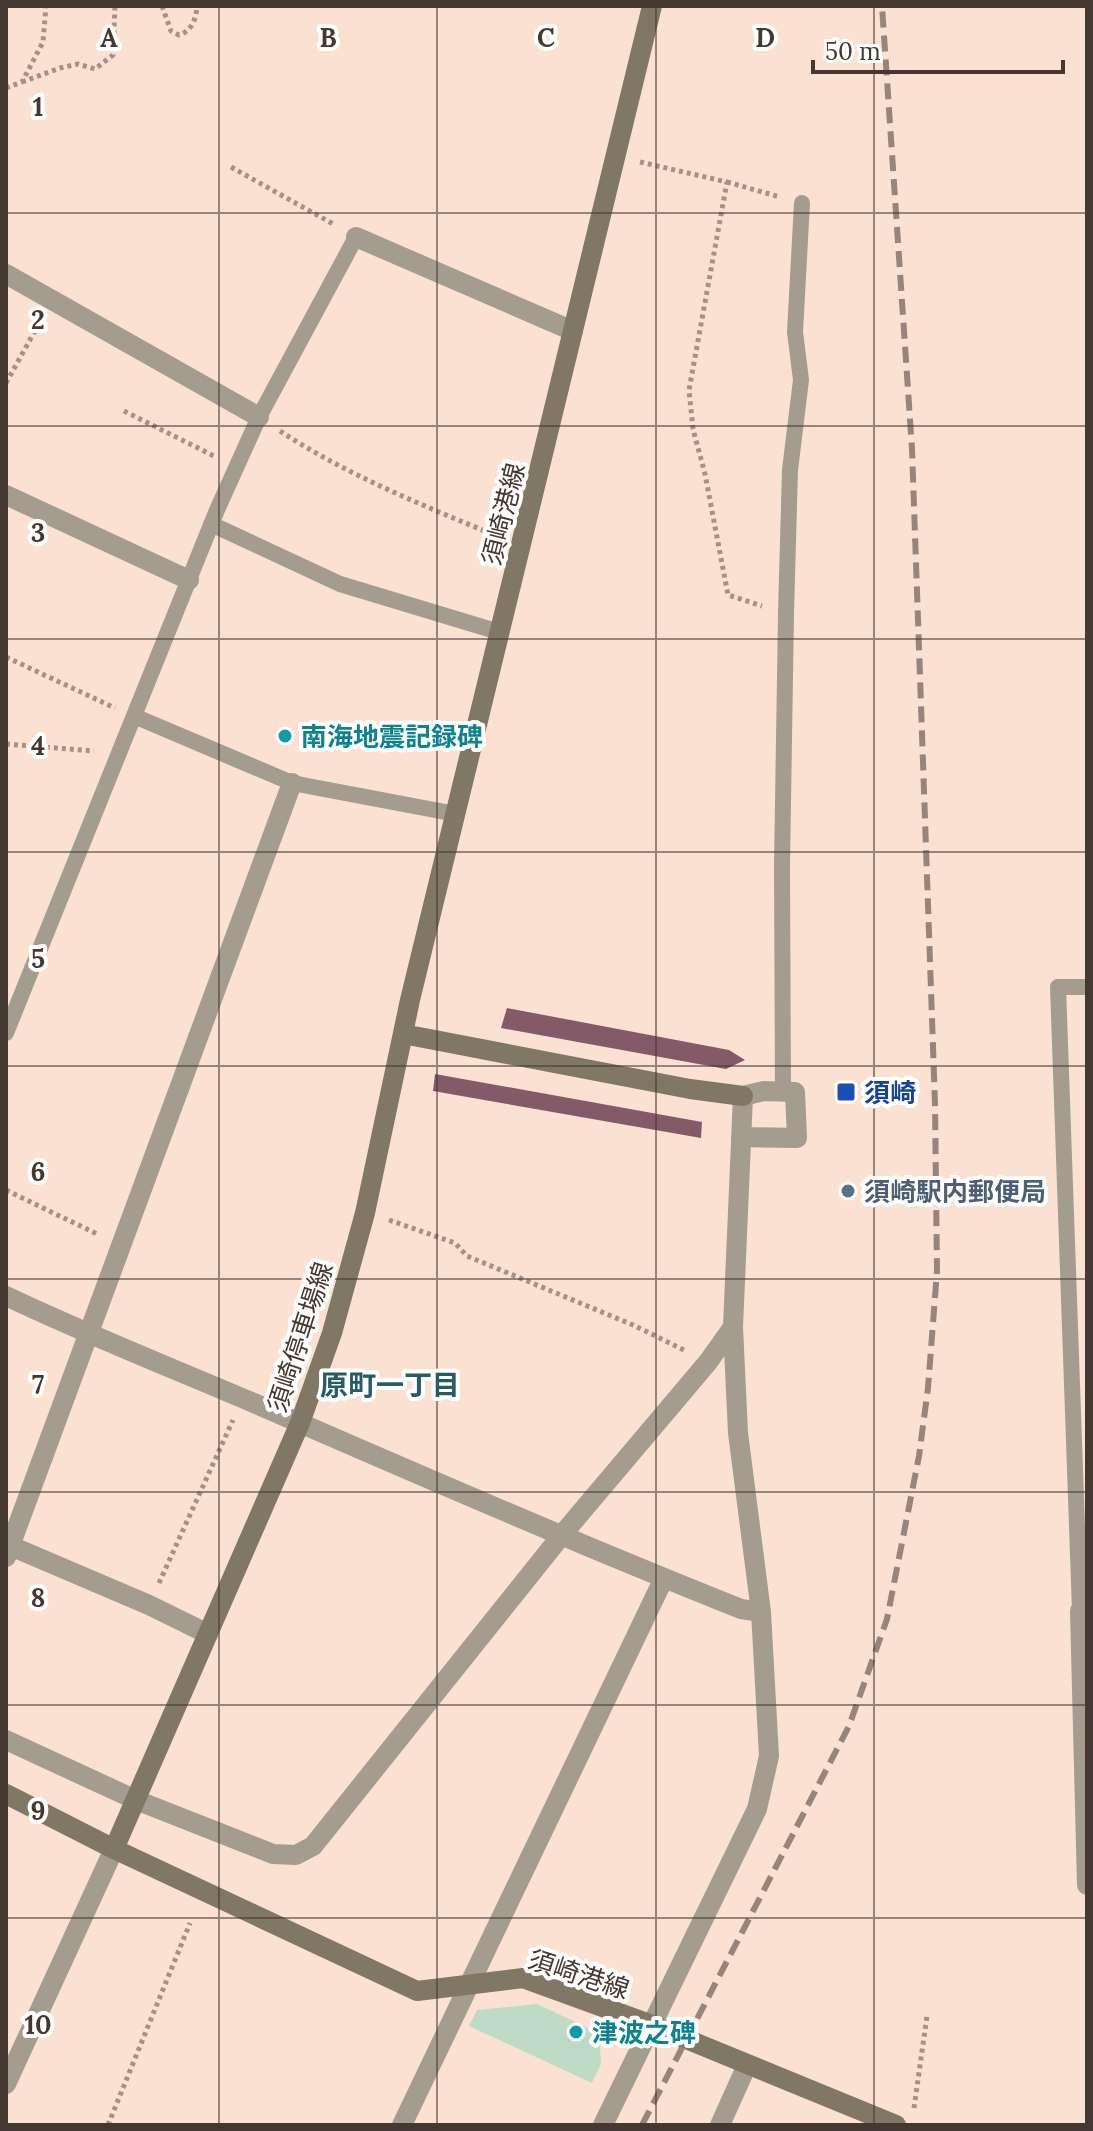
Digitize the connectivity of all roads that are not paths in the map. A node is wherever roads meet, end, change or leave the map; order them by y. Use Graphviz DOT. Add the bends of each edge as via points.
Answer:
graph roads {
  1 [pos="652,6"];
  2 [pos="802,203"];
  3 [pos="356,237"];
  4 [pos="6,274"];
  5 [pos="573,331"];
  6 [pos="259,417"];
  7 [pos="6,495"];
  8 [pos="211,524"];
  9 [pos="189,580"];
  10 [pos="499,632"];
  11 [pos="134,716"];
  12 [pos="292,783"];
  13 [pos="456,814"];
  14 [pos="1087,987"];
  15 [pos="6,1033"];
  16 [pos="403,1034"];
  17 [pos="783,1092"];
  18 [pos="743,1096"];
  19 [pos="741,1137"];
  20 [pos="6,1296"];
  21 [pos="733,1327"];
  22 [pos="88,1335"];
  23 [pos="300,1423"];
  24 [pos="561,1536"];
  25 [pos="7,1549"];
  26 [pos="664,1578"];
  27 [pos="1083,1610"];
  28 [pos="761,1612"];
  29 [pos="208,1634"];
  30 [pos="6,1740"];
  31 [pos="6,1794"];
  32 [pos="136,1800"];
  33 [pos="114,1849"];
  34 [pos="1087,1885"];
  35 [pos="470,1984"];
  36 [pos="652,2025"];
  37 [pos="747,2065"];
  38 [pos="6,2084"];
  39 [pos="402,2125"];
  40 [pos="603,2125"];
  41 [pos="720,2125"];
  42 [pos="896,2125"];
  1 -- 5 [label="main road, 須崎港線"];
  2 -- 17 [label="lane" via="795,332 801,380 790,470 786,613"];
  3 -- 5 [label="street"];
  3 -- 6 [label="lane"];
  4 -- 6 [label="street"];
  5 -- 10 [label="main road, 須崎港線"];
  6 -- 8 [label="lane"];
  7 -- 9 [label="street"];
  8 -- 9 [label="lane"];
  8 -- 10 [label="lane" via="340,584"];
  9 -- 11 [label="lane"];
  10 -- 13 [label="main road, 須崎港線"];
  11 -- 12 [label="lane"];
  11 -- 15 [label="lane"];
  12 -- 13 [label="lane"];
  12 -- 22 [label="street"];
  13 -- 16 [label="main road, 須崎港線"];
  14 -- 27 [label="lane" via="1058,987"];
  16 -- 18 [label="main road"];
  16 -- 23 [label="main road, 須崎停車場線" via="365,1213"];
  17 -- 18 [label="street"];
  17 -- 19 [label="street" via="795,1092 797,1138"];
  18 -- 19 [label="street"];
  19 -- 21 [label="street"];
  20 -- 22 [label="street"];
  21 -- 24 [label="street"];
  21 -- 28 [label="street" via="738,1433"];
  22 -- 23 [label="street"];
  22 -- 25 [label="street"];
  23 -- 24 [label="street"];
  23 -- 29 [label="main road, 須崎停車場線"];
  24 -- 26 [label="street"];
  24 -- 32 [label="street" via="313,1846 296,1855 273,1854"];
  25 -- 29 [label="street"];
  26 -- 28 [label="street"];
  26 -- 35 [label="street"];
  27 -- 34 [label="street"];
  28 -- 36 [label="street" via="769,1756 757,1809"];
  29 -- 32 [label="main road, 須崎停車場線"];
  30 -- 32 [label="street"];
  31 -- 33 [label="main road"];
  32 -- 33 [label="main road, 須崎停車場線"];
  33 -- 35 [label="main road, 須崎港線" via="417,1991"];
  33 -- 38 [label="street"];
  35 -- 36 [label="main road, 須崎港線" via="523,1978"];
  35 -- 39 [label="street"];
  36 -- 37 [label="main road, 須崎港線"];
  36 -- 40 [label="street"];
  37 -- 41 [label="street"];
  37 -- 42 [label="main road, 須崎港線"];
}
